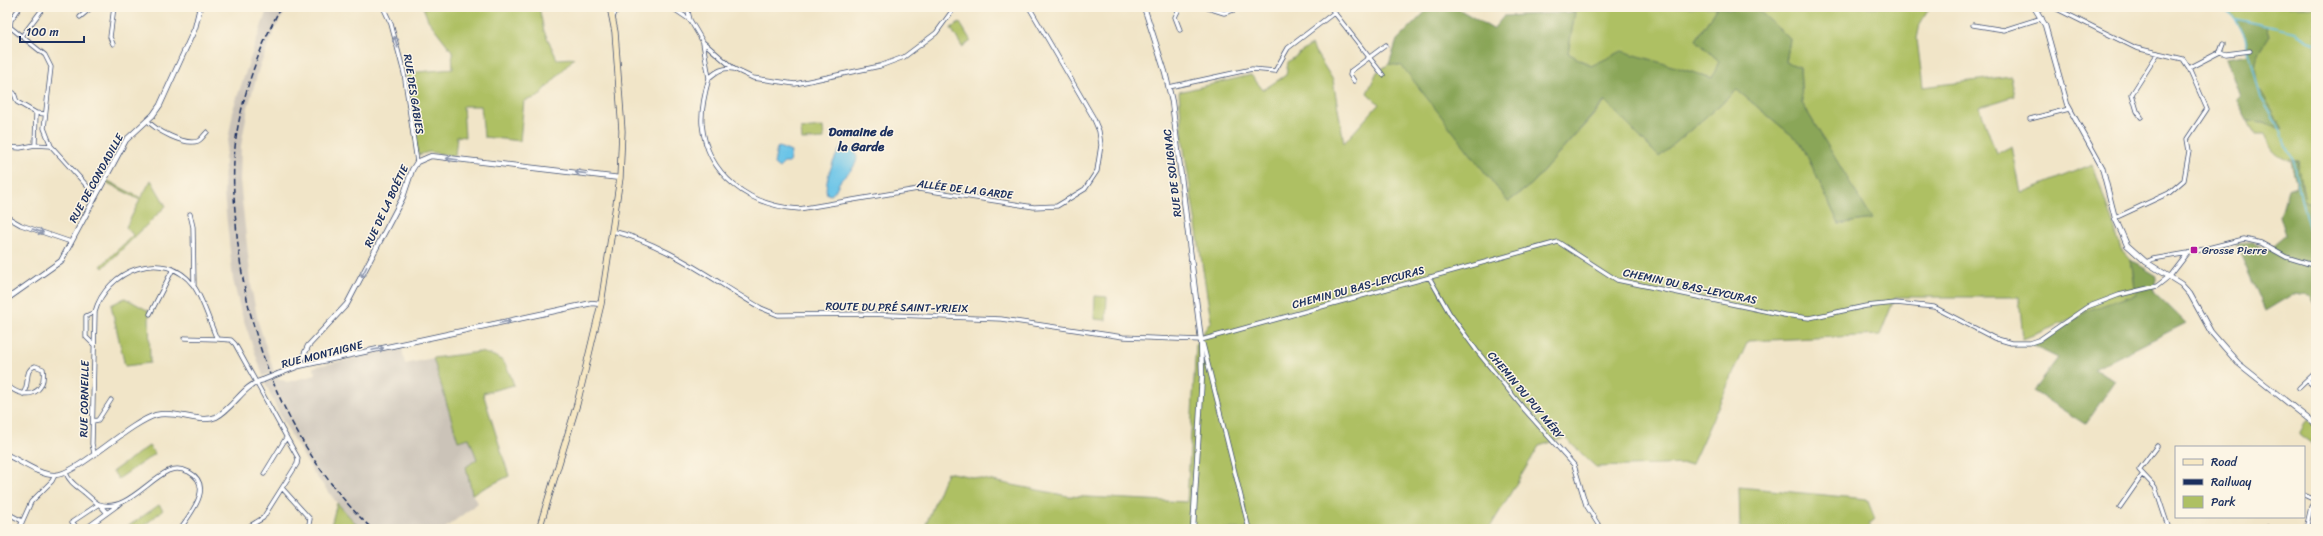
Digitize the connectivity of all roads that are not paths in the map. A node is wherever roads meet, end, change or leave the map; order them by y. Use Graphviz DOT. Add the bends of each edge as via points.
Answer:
graph roads {
  1 [pos="20,7"];
  2 [pos="44,7"];
  3 [pos="92,7"];
  4 [pos="114,7"];
  5 [pos="200,7"];
  6 [pos="383,7"];
  7 [pos="610,7"];
  8 [pos="618,7"];
  9 [pos="671,7"];
  10 [pos="687,7"];
  11 [pos="955,7"];
  12 [pos="1029,7"];
  13 [pos="1144,7"];
  14 [pos="1180,7"];
  15 [pos="1205,7"];
  16 [pos="1243,7"];
  17 [pos="1330,7"];
  18 [pos="2044,7"];
  19 [pos="2053,7"];
  20 [pos="2036,9"];
  21 [pos="1335,12"];
  22 [pos="80,17"];
  23 [pos="613,17"];
  24 [pos="2042,18"];
  25 [pos="690,20"];
  26 [pos="1974,25"];
  27 [pos="8,28"];
  28 [pos="1180,30"];
  29 [pos="22,36"];
  30 [pos="703,42"];
  31 [pos="113,44"];
  32 [pos="1386,44"];
  33 [pos="2223,44"];
  34 [pos="2250,51"];
  35 [pos="2220,52"];
  36 [pos="2158,53"];
  37 [pos="1369,57"];
  38 [pos="2189,68"];
  39 [pos="734,69"];
  40 [pos="1383,75"];
  41 [pos="709,78"];
  42 [pos="1354,81"];
  43 [pos="1169,87"];
  44 [pos="14,93"];
  45 [pos="2069,109"];
  46 [pos="36,113"];
  47 [pos="45,114"];
  48 [pos="2141,117"];
  49 [pos="2030,119"];
  50 [pos="147,120"];
  51 [pos="207,132"];
  52 [pos="35,145"];
  53 [pos="51,146"];
  54 [pos="7,147"];
  55 [pos="417,162"];
  56 [pos="620,178"];
  57 [pos="88,187"];
  58 [pos="100,189"];
  59 [pos="94,200"];
  60 [pos="190,214"];
  61 [pos="7,217"];
  62 [pos="2115,218"];
  63 [pos="612,231"];
  64 [pos="71,242"];
  65 [pos="2188,253"];
  66 [pos="2146,262"];
  67 [pos="2316,266"];
  68 [pos="174,269"];
  69 [pos="1429,277"];
  70 [pos="2170,277"];
  71 [pos="194,286"];
  72 [pos="7,299"];
  73 [pos="601,304"];
  74 [pos="95,312"];
  75 [pos="150,314"];
  76 [pos="184,338"];
  77 [pos="217,339"];
  78 [pos="1201,340"];
  79 [pos="94,345"];
  80 [pos="299,366"];
  81 [pos="2316,372"];
  82 [pos="2308,381"];
  83 [pos="256,382"];
  84 [pos="7,385"];
  85 [pos="2299,388"];
  86 [pos="2316,388"];
  87 [pos="23,394"];
  88 [pos="111,400"];
  89 [pos="93,421"];
  90 [pos="2316,425"];
  91 [pos="286,438"];
  92 [pos="2157,446"];
  93 [pos="94,453"];
  94 [pos="7,455"];
  95 [pos="66,473"];
  96 [pos="264,474"];
  97 [pos="2143,474"];
  98 [pos="55,475"];
  99 [pos="282,488"];
  100 [pos="2305,495"];
  101 [pos="99,504"];
  102 [pos="118,505"];
  103 [pos="2120,507"];
  104 [pos="7,513"];
  105 [pos="107,514"];
  106 [pos="22,521"];
  107 [pos="19,529"];
  108 [pos="78,529"];
  109 [pos="86,529"];
  110 [pos="180,529"];
  111 [pos="245,529"];
  112 [pos="308,529"];
  113 [pos="539,529"];
  114 [pos="1193,529"];
  115 [pos="1249,529"];
  116 [pos="1601,529"];
  117 [pos="2169,529"];
  118 [pos="2306,529"];
  1 -- 27 [label="street"];
  2 -- 29 [label="street"];
  3 -- 22 [label="street"];
  4 -- 31 [label="street" via="110,37"];
  5 -- 50 [label="street, RUE DE CONDADILLE" via="195,28 160,104"];
  55 -- 6 [label="street, RUE DES GABIES, one-way" via="404,73 391,24"];
  7 -- 23 [label="main road"];
  8 -- 23 [label="street"];
  9 -- 25 [label="street, ALLÉE DE LA GARDE"];
  10 -- 25 [label="street"];
  11 -- 39 [label="street, ALLÉE DE LA GARDE" via="936,33 922,46 904,57 880,66 795,84 753,78"];
  12 -- 41 [label="street, ALLÉE DE LA GARDE" via="1093,117 1101,145 1100,163 1092,180 1077,196 1056,206 1034,207 918,189 799,209 758,201 729,181 709,151 702,122"];
  13 -- 43 [label="street, RUE DE SOLIGNAC"];
  14 -- 28 [label="street" via="1175,17"];
  15 -- 16 [label="street" via="1224,13"];
  17 -- 21 [label="street"];
  18 -- 20 [label="street"];
  19 -- 36 [label="street" via="2136,48"];
  20 -- 24 [label="street"];
  21 -- 37 [label="street"];
  21 -- 43 [label="street" via="1288,48 1275,71 1252,69"];
  23 -- 56 [label="main road" via="622,131"];
  24 -- 26 [label="street" via="2004,30"];
  24 -- 45 [label="street"];
  25 -- 30 [label="street, ALLÉE DE LA GARDE"];
  27 -- 29 [label="street"];
  29 -- 47 [label="street" via="49,60 51,67"];
  30 -- 39 [label="street, ALLÉE DE LA GARDE"];
  30 -- 41 [label="street, ALLÉE DE LA GARDE"];
  32 -- 37 [label="street"];
  33 -- 35 [label="street"];
  34 -- 35 [label="street" via="2226,54"];
  35 -- 38 [label="street"];
  36 -- 38 [label="street" via="2182,59"];
  36 -- 48 [label="street" via="2132,94"];
  37 -- 40 [label="street"];
  37 -- 42 [label="street" via="1351,71 1350,75"];
  38 -- 62 [label="street" via="2206,109 2187,139 2189,151 2184,180 2169,193"];
  39 -- 41 [label="street" via="717,71"];
  43 -- 78 [label="street, RUE DE SOLIGNAC"];
  44 -- 46 [label="street" via="17,102"];
  45 -- 49 [label="street"];
  45 -- 62 [label="street" via="2102,167"];
  46 -- 47 [label="street"];
  46 -- 52 [label="street"];
  47 -- 53 [label="street" via="44,128"];
  50 -- 51 [label="street" via="161,133 194,142 200,140"];
  50 -- 58 [label="street, RUE DE CONDADILLE" via="126,140"];
  52 -- 53 [label="street"];
  52 -- 54 [label="street"];
  53 -- 57 [label="street"];
  56 -- 55 [label="street, RUE DE LA BOÉTIE, one-way" via="431,156"];
  55 -- 80 [label="street, RUE DE LA BOÉTIE, one-way" via="403,197 347,304 308,346"];
  56 -- 63 [label="main road"];
  57 -- 58 [label="street"];
  57 -- 59 [label="street"];
  58 -- 59 [label="street, RUE DE CONDADILLE"];
  59 -- 64 [label="street, RUE DE CONDADILLE"];
  60 -- 71 [label="street" via="193,227"];
  61 -- 64 [label="street, one-way" via="20,225"];
  62 -- 66 [label="street" via="2127,244"];
  63 -- 73 [label="main road"];
  63 -- 78 [label="street, ROUTE DU PRÉ SAINT-YRIEIX" via="655,246 761,308 778,315 866,314 1001,319 1123,337"];
  64 -- 72 [label="street, RUE DE CONDADILLE" via="57,265"];
  65 -- 66 [label="street" via="2153,258"];
  65 -- 67 [label="street" via="2244,239 2261,243 2286,257"];
  65 -- 70 [label="street"];
  66 -- 70 [label="street"];
  68 -- 71 [label="street, RUE CORNEILLE"];
  68 -- 74 [label="street, RUE CORNEILLE" via="158,265 142,266 126,273 108,286 98,299"];
  68 -- 75 [label="street"];
  69 -- 70 [label="street, CHEMIN DU BAS-LEYCURAS" via="1558,242 1617,280 1806,318 1866,306 1896,303 1926,305 1994,338 2021,344 2039,340 2087,308 2119,295 2151,289"];
  69 -- 78 [label="street, CHEMIN DU BAS-LEYCURAS"];
  69 -- 116 [label="street, CHEMIN DU PUY MÉRY" via="1450,314 1487,363 1574,465 1586,506"];
  70 -- 90 [label="street" via="2190,294 2211,332 2233,358"];
  71 -- 77 [label="street, RUE CORNEILLE"];
  80 -- 73 [label="street, RUE MONTAIGNE, one-way" via="592,303"];
  73 -- 113 [label="main road" via="577,404"];
  74 -- 79 [label="street, RUE CORNEILLE"];
  74 -- 79 [label="street, RUE CORNEILLE" via="86,316 86,337"];
  76 -- 77 [label="street"];
  77 -- 83 [label="street" via="231,340 236,344"];
  78 -- 114 [label="street, RUE DE SOLIGNAC" via="1202,376"];
  78 -- 115 [label="street"];
  79 -- 89 [label="street, RUE CORNEILLE"];
  80 -- 83 [label="street, RUE MONTAIGNE, bridge"];
  81 -- 82 [label="street"];
  82 -- 85 [label="street"];
  82 -- 86 [label="street"];
  83 -- 91 [label="street"];
  83 -- 93 [label="street, RUE MONTAIGNE" via="217,417 208,419 173,413 156,415"];
  84 -- 87 [label="street" via="15,392"];
  87 -- 87 [label="street" via="32,394 39,390 44,382 43,369 35,366 30,368 27,372 29,383"];
  88 -- 89 [label="street" via="98,420"];
  89 -- 93 [label="street, RUE CORNEILLE"];
  91 -- 96 [label="street"];
  91 -- 99 [label="street" via="298,458"];
  92 -- 97 [label="street" via="2139,470"];
  93 -- 95 [label="street, RUE MONTAIGNE"];
  94 -- 98 [label="street"];
  95 -- 98 [label="street, RUE MONTAIGNE"];
  95 -- 101 [label="street" via="68,479"];
  97 -- 103 [label="street"];
  97 -- 117 [label="street" via="2155,487"];
  98 -- 106 [label="street" via="31,502"];
  99 -- 111 [label="street" via="263,518"];
  99 -- 112 [label="street" via="310,519"];
  100 -- 118 [label="street" via="2315,500"];
  101 -- 102 [label="street"];
  101 -- 105 [label="street"];
  101 -- 108 [label="street" via="72,522"];
  102 -- 105 [label="street"];
  102 -- 110 [label="street" via="169,471 180,469 189,472 195,476 199,484 200,500"];
  104 -- 106 [label="street"];
  105 -- 109 [label="street"];
  106 -- 107 [label="street"];
}
